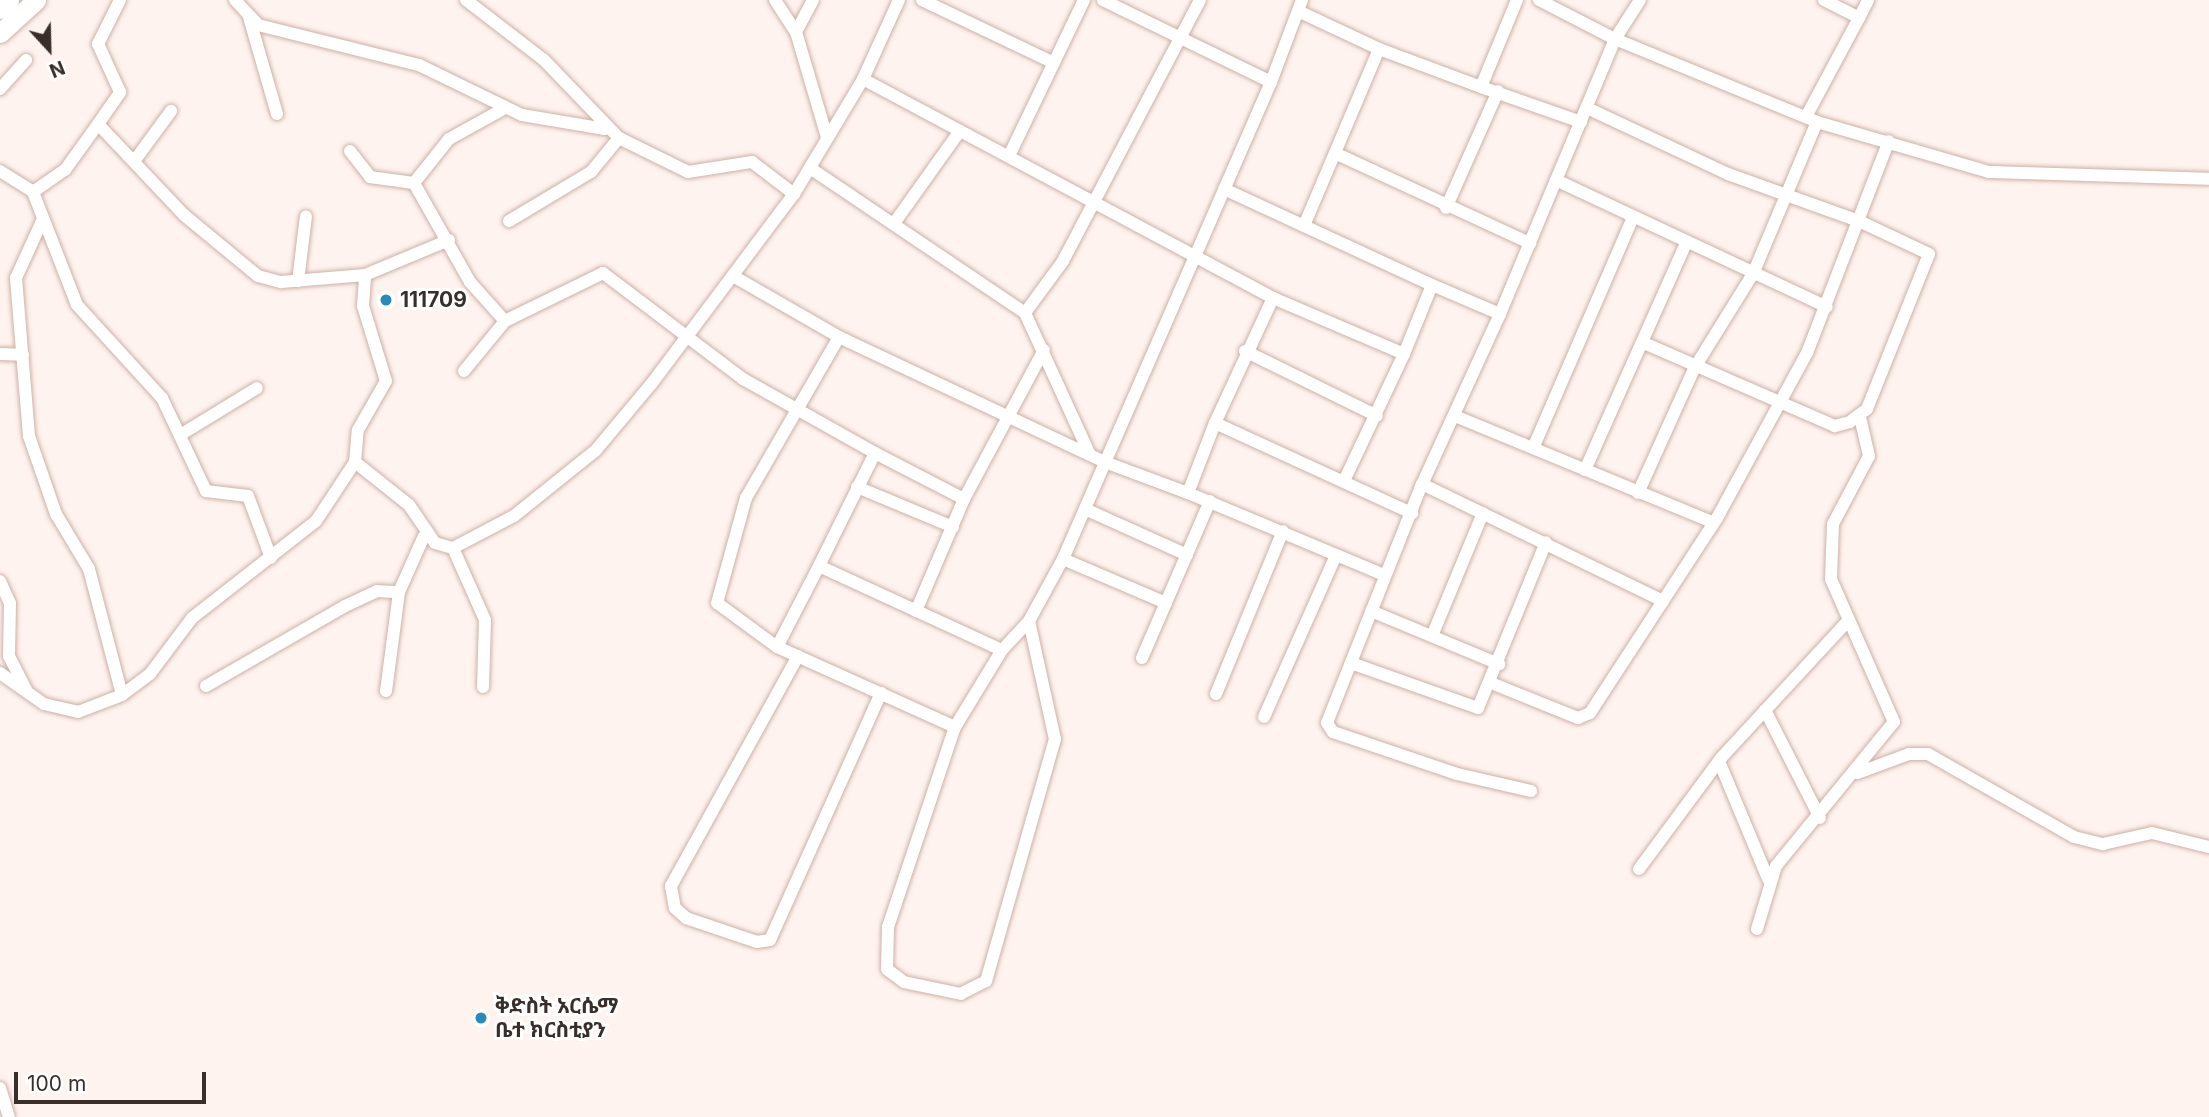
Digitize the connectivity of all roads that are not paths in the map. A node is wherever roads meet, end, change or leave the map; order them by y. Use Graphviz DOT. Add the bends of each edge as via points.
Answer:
graph roads {
  1 [pos="9,0"];
  2 [pos="36,0"];
  3 [pos="120,0"];
  4 [pos="235,0"];
  5 [pos="466,0"];
  6 [pos="775,0"];
  7 [pos="813,0"];
  8 [pos="900,0"];
  9 [pos="922,0"];
  10 [pos="1084,0"];
  11 [pos="1102,0"];
  12 [pos="1200,0"];
  13 [pos="1517,0"];
  14 [pos="1640,0"];
  15 [pos="1824,0"];
  16 [pos="1868,0"];
  17 [pos="1543,1"];
  18 [pos="1300,5"];
  19 [pos="0,9"];
  20 [pos="248,17"];
  21 [pos="1859,18"];
  22 [pos="796,32"];
  23 [pos="0,33"];
  24 [pos="1182,34"];
  25 [pos="1615,39"];
  26 [pos="1379,49"];
  27 [pos="26,60"];
  28 [pos="1054,63"];
  29 [pos="863,79"];
  30 [pos="1271,82"];
  31 [pos="1481,87"];
  32 [pos="0,89"];
  33 [pos="1498,91"];
  34 [pos="505,108"];
  35 [pos="1587,108"];
  36 [pos="171,111"];
  37 [pos="277,114"];
  38 [pos="1812,118"];
  39 [pos="1581,121"];
  40 [pos="98,124"];
  41 [pos="605,129"];
  42 [pos="960,131"];
  43 [pos="827,137"];
  44 [pos="620,138"];
  45 [pos="1889,141"];
  46 [pos="350,151"];
  47 [pos="1337,154"];
  48 [pos="1009,156"];
  49 [pos="135,160"];
  50 [pos="810,168"];
  51 [pos="0,172"];
  52 [pos="2209,179"];
  53 [pos="1556,180"];
  54 [pos="414,183"];
  55 [pos="1224,189"];
  56 [pos="33,192"];
  57 [pos="794,194"];
  58 [pos="1788,198"];
  59 [pos="1091,201"];
  60 [pos="1446,208"];
  61 [pos="306,216"];
  62 [pos="1632,219"];
  63 [pos="42,221"];
  64 [pos="509,221"];
  65 [pos="895,222"];
  66 [pos="1861,222"];
  67 [pos="1304,226"];
  68 [pos="449,240"];
  69 [pos="1530,243"];
  70 [pos="1686,243"];
  71 [pos="1195,256"];
  72 [pos="1753,274"];
  73 [pos="365,275"];
  74 [pos="733,276"];
  75 [pos="298,281"];
  76 [pos="1432,285"];
  77 [pos="1273,298"];
  78 [pos="1828,307"];
  79 [pos="1025,313"];
  80 [pos="1500,314"];
  81 [pos="505,321"];
  82 [pos="686,337"];
  83 [pos="839,337"];
  84 [pos="1644,343"];
  85 [pos="1044,350"];
  86 [pos="1245,351"];
  87 [pos="0,354"];
  88 [pos="1404,354"];
  89 [pos="23,355"];
  90 [pos="1695,367"];
  91 [pos="464,371"];
  92 [pos="257,388"];
  93 [pos="1777,400"];
  94 [pos="796,411"];
  95 [pos="1005,416"];
  96 [pos="1377,416"];
  97 [pos="1455,416"];
  98 [pos="1860,418"];
  99 [pos="1215,423"];
  100 [pos="180,435"];
  101 [pos="1534,446"];
  102 [pos="875,453"];
  103 [pos="1090,455"];
  104 [pos="1102,461"];
  105 [pos="355,462"];
  106 [pos="1586,470"];
  107 [pos="1344,481"];
  108 [pos="1422,484"];
  109 [pos="857,487"];
  110 [pos="1188,493"];
  111 [pos="1638,493"];
  112 [pos="964,499"];
  113 [pos="1210,501"];
  114 [pos="1084,509"];
  115 [pos="1412,513"];
  116 [pos="1483,513"];
  117 [pos="1710,521"];
  118 [pos="953,527"];
  119 [pos="1283,531"];
  120 [pos="425,536"];
  121 [pos="1546,542"];
  122 [pos="453,548"];
  123 [pos="1187,555"];
  124 [pos="1336,555"];
  125 [pos="271,558"];
  126 [pos="1063,559"];
  127 [pos="819,566"];
  128 [pos="1384,575"];
  129 [pos="0,581"];
  130 [pos="399,592"];
  131 [pos="1664,601"];
  132 [pos="1166,603"];
  133 [pos="916,611"];
  134 [pos="1371,611"];
  135 [pos="1029,621"];
  136 [pos="1848,621"];
  137 [pos="1432,636"];
  138 [pos="777,647"];
  139 [pos="1002,650"];
  140 [pos="798,656"];
  141 [pos="1142,657"];
  142 [pos="1351,663"];
  143 [pos="1499,664"];
  144 [pos="0,673"];
  145 [pos="1491,683"];
  146 [pos="206,686"];
  147 [pos="483,687"];
  148 [pos="26,690"];
  149 [pos="386,691"];
  150 [pos="881,692"];
  151 [pos="1216,694"];
  152 [pos="122,695"];
  153 [pos="1765,710"];
  154 [pos="1264,717"];
  155 [pos="955,727"];
  156 [pos="1719,761"];
  157 [pos="1858,773"];
  158 [pos="1531,791"];
  159 [pos="1820,818"];
  160 [pos="2209,847"];
  161 [pos="1639,869"];
  162 [pos="1768,879"];
  163 [pos="1757,929"];
  164 [pos="0,1088"];
  165 [pos="9,1117"];
  1 -- 19 [label="main road"];
  2 -- 23 [label="main road"];
  3 -- 40 [label="street" via="97,44 120,92"];
  4 -- 20 [label="street"];
  5 -- 41 [label="street" via="544,60"];
  6 -- 22 [label="street"];
  7 -- 22 [label="street"];
  8 -- 29 [label="street"];
  9 -- 28 [label="street"];
  10 -- 28 [label="street"];
  11 -- 24 [label="street"];
  12 -- 24 [label="street"];
  13 -- 31 [label="street"];
  14 -- 25 [label="street"];
  15 -- 21 [label="street"];
  16 -- 21 [label="street"];
  17 -- 25 [label="street"];
  18 -- 26 [label="street"];
  18 -- 30 [label="street"];
  20 -- 34 [label="street" via="279,31 462,80"];
  20 -- 37 [label="street"];
  21 -- 38 [label="street"];
  22 -- 43 [label="street"];
  24 -- 30 [label="street"];
  24 -- 59 [label="street"];
  25 -- 35 [label="street"];
  25 -- 38 [label="street"];
  26 -- 31 [label="street"];
  26 -- 47 [label="street"];
  27 -- 32 [label="street"];
  28 -- 48 [label="street"];
  29 -- 42 [label="street"];
  29 -- 43 [label="street"];
  30 -- 55 [label="street"];
  31 -- 33 [label="street"];
  33 -- 39 [label="street"];
  33 -- 60 [label="street"];
  34 -- 41 [label="street"];
  34 -- 54 [label="street" via="449,139"];
  35 -- 39 [label="street"];
  35 -- 58 [label="street"];
  36 -- 49 [label="street"];
  38 -- 45 [label="street"];
  38 -- 58 [label="street"];
  39 -- 53 [label="street"];
  40 -- 49 [label="street"];
  40 -- 56 [label="street" via="65,170"];
  41 -- 44 [label="street"];
  42 -- 48 [label="street"];
  42 -- 65 [label="street"];
  43 -- 50 [label="street"];
  44 -- 57 [label="street" via="688,172 752,162"];
  44 -- 64 [label="street" via="591,172"];
  45 -- 52 [label="street" via="2001,174"];
  45 -- 66 [label="street"];
  46 -- 54 [label="street" via="370,177"];
  47 -- 60 [label="street"];
  47 -- 67 [label="street"];
  48 -- 59 [label="street"];
  49 -- 75 [label="street" via="229,259 258,276"];
  50 -- 57 [label="street"];
  50 -- 65 [label="street"];
  51 -- 56 [label="street"];
  53 -- 62 [label="street"];
  53 -- 69 [label="street"];
  54 -- 68 [label="street" via="421,203"];
  55 -- 67 [label="street"];
  55 -- 71 [label="street"];
  56 -- 63 [label="street"];
  57 -- 74 [label="street"];
  58 -- 66 [label="street"];
  58 -- 72 [label="street"];
  59 -- 71 [label="street"];
  59 -- 79 [label="street" via="1063,261"];
  60 -- 69 [label="street"];
  61 -- 75 [label="street"];
  62 -- 70 [label="street"];
  62 -- 101 [label="street"];
  63 -- 89 [label="street" via="16,278"];
  63 -- 100 [label="street" via="77,305 148,380"];
  65 -- 79 [label="street"];
  66 -- 78 [label="street"];
  66 -- 98 [label="street" via="1927,249 1929,260"];
  67 -- 76 [label="street"];
  68 -- 73 [label="street"];
  68 -- 81 [label="street" via="470,282"];
  69 -- 80 [label="street"];
  70 -- 72 [label="street"];
  70 -- 84 [label="street"];
  71 -- 77 [label="street"];
  71 -- 104 [label="street"];
  72 -- 78 [label="street"];
  72 -- 90 [label="street"];
  73 -- 75 [label="street"];
  73 -- 105 [label="street" via="363,306 386,381 358,430"];
  74 -- 82 [label="street"];
  74 -- 83 [label="street"];
  76 -- 80 [label="street"];
  76 -- 88 [label="street"];
  77 -- 86 [label="street"];
  77 -- 88 [label="street"];
  78 -- 93 [label="street"];
  79 -- 85 [label="street"];
  80 -- 97 [label="street"];
  81 -- 82 [label="street" via="603,273"];
  81 -- 91 [label="street"];
  82 -- 94 [label="street"];
  82 -- 122 [label="street" via="596,450 514,516"];
  83 -- 94 [label="street"];
  83 -- 95 [label="street"];
  84 -- 90 [label="street"];
  84 -- 106 [label="street"];
  85 -- 95 [label="street"];
  85 -- 103 [label="street"];
  86 -- 96 [label="street"];
  86 -- 99 [label="street"];
  87 -- 89 [label="street"];
  88 -- 96 [label="street"];
  89 -- 152 [label="street" via="36,460 57,514 89,569"];
  90 -- 93 [label="street"];
  90 -- 111 [label="street"];
  92 -- 100 [label="street"];
  93 -- 98 [label="street" via="1835,425"];
  93 -- 117 [label="street"];
  94 -- 102 [label="street"];
  94 -- 138 [label="street" via="746,498 716,599 724,613"];
  95 -- 103 [label="street"];
  95 -- 112 [label="street"];
  96 -- 107 [label="street"];
  97 -- 101 [label="street"];
  97 -- 108 [label="street"];
  98 -- 136 [label="street" via="1869,456 1833,524 1828,547 1831,579"];
  99 -- 107 [label="street"];
  99 -- 110 [label="street"];
  100 -- 125 [label="street" via="205,491 248,496"];
  101 -- 106 [label="street"];
  102 -- 109 [label="street"];
  102 -- 112 [label="street"];
  103 -- 104 [label="street"];
  104 -- 110 [label="street"];
  104 -- 114 [label="street"];
  105 -- 120 [label="street" via="409,505"];
  105 -- 125 [label="street" via="316,521"];
  106 -- 111 [label="street"];
  107 -- 115 [label="street"];
  108 -- 115 [label="street"];
  108 -- 116 [label="street"];
  109 -- 118 [label="street"];
  109 -- 127 [label="street"];
  110 -- 113 [label="street"];
  111 -- 117 [label="street"];
  112 -- 118 [label="street"];
  113 -- 119 [label="street"];
  113 -- 123 [label="street"];
  114 -- 123 [label="street"];
  114 -- 126 [label="street"];
  115 -- 128 [label="street"];
  116 -- 121 [label="street"];
  116 -- 137 [label="street"];
  117 -- 131 [label="street"];
  118 -- 133 [label="street"];
  119 -- 124 [label="street"];
  119 -- 151 [label="street"];
  120 -- 122 [label="street"];
  120 -- 130 [label="street"];
  121 -- 131 [label="street"];
  121 -- 143 [label="street"];
  122 -- 147 [label="street" via="485,620"];
  123 -- 132 [label="street"];
  124 -- 128 [label="street"];
  124 -- 154 [label="street"];
  125 -- 152 [label="street" via="192,618 150,674"];
  126 -- 132 [label="street"];
  126 -- 135 [label="street"];
  127 -- 133 [label="street"];
  127 -- 138 [label="street"];
  128 -- 134 [label="street"];
  129 -- 148 [label="street" via="10,603 9,656"];
  130 -- 146 [label="street" via="377,591 345,606"];
  130 -- 149 [label="street"];
  131 -- 145 [label="street" via="1584,717"];
  132 -- 141 [label="street"];
  133 -- 139 [label="street"];
  134 -- 137 [label="street"];
  134 -- 142 [label="street"];
  135 -- 139 [label="street"];
  135 -- 155 [label="street" via="1055,739 986,981 961,994 904,982 887,969 885,951"];
  136 -- 153 [label="street"];
  136 -- 157 [label="street" via="1894,722"];
  137 -- 143 [label="street"];
  138 -- 140 [label="street"];
  139 -- 155 [label="street"];
  140 -- 150 [label="street"];
  140 -- 150 [label="street" via="671,886 675,908 686,918 757,943 770,940"];
  142 -- 145 [label="street" via="1472,710 1482,705"];
  142 -- 158 [label="street" via="1327,723 1333,732"];
  143 -- 145 [label="street"];
  144 -- 148 [label="street"];
  148 -- 152 [label="street" via="44,704 78,712"];
  150 -- 155 [label="street"];
  153 -- 156 [label="street"];
  153 -- 159 [label="street"];
  156 -- 161 [label="street"];
  156 -- 162 [label="street"];
  157 -- 159 [label="street"];
  157 -- 160 [label="street" via="1909,754 1928,754 2074,837 2103,844 2152,833"];
  159 -- 162 [label="street"];
  162 -- 163 [label="street"];
  164 -- 165 [label="street"];
}
